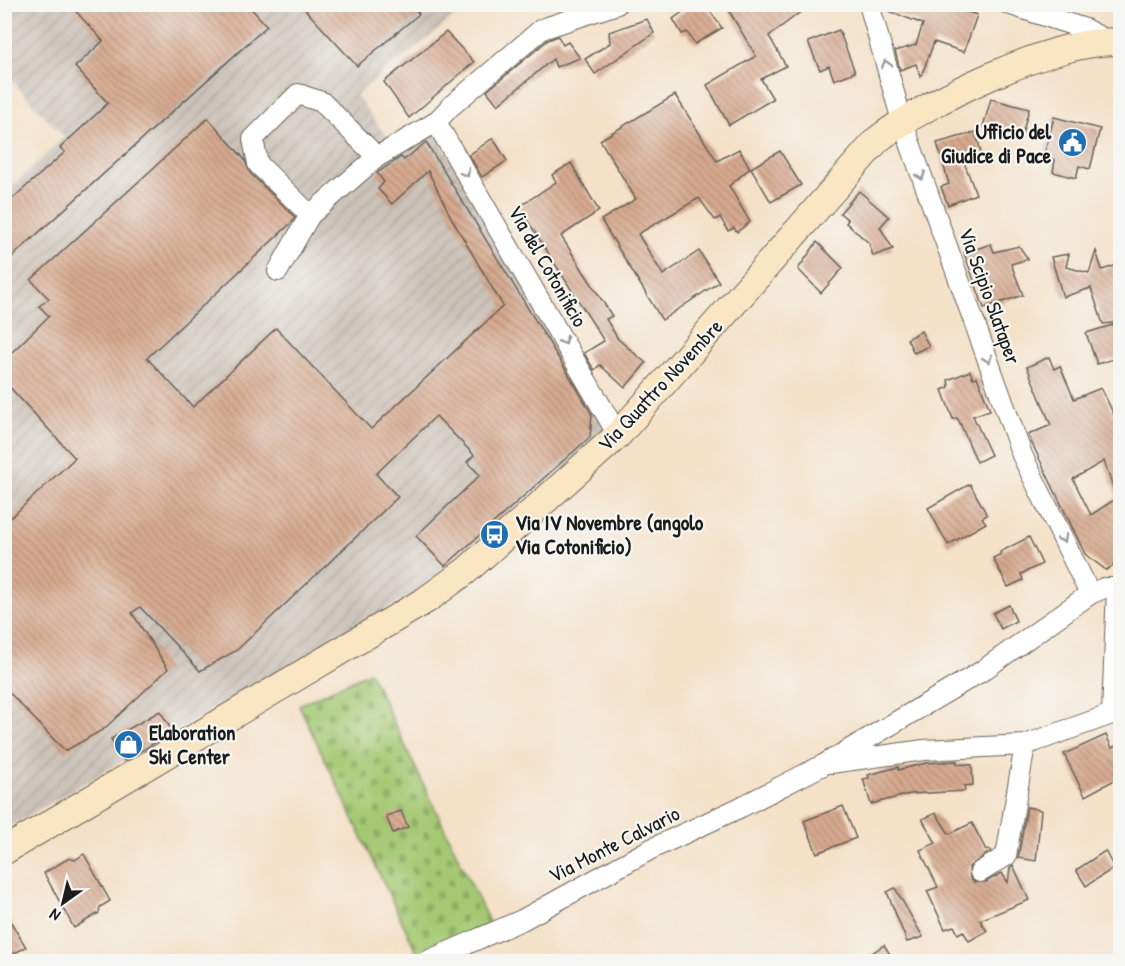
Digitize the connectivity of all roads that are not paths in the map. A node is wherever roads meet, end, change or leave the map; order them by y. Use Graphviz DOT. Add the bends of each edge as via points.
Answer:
graph roads {
  1 [pos="617,4"];
  2 [pos="869,4"];
  3 [pos="1008,4"];
  4 [pos="1115,42"];
  5 [pos="902,121"];
  6 [pos="436,122"];
  7 [pos="377,157"];
  8 [pos="310,215"];
  9 [pos="278,271"];
  10 [pos="618,435"];
  11 [pos="1119,587"];
  12 [pos="1090,594"];
  13 [pos="1116,714"];
  14 [pos="1025,745"];
  15 [pos="822,765"];
  16 [pos="4,851"];
  17 [pos="980,872"];
  18 [pos="425,962"];
  1 -- 6 [label="street" via="542,28"];
  5 -- 2 [label="street, Via Scipio Slataper, one-way"];
  3 -- 4 [label="street"];
  4 -- 5 [label="main road, Via Quattro Novembre" via="1032,59"];
  5 -- 10 [label="main road, Via Quattro Novembre" via="878,140"];
  5 -- 12 [label="street, Via Scipio Slataper, one-way" via="1023,455"];
  6 -- 7 [label="street"];
  6 -- 10 [label="street, Via del Cotonificio, one-way"];
  7 -- 8 [label="street"];
  7 -- 8 [label="street" via="322,102 298,94 253,139 258,164"];
  8 -- 9 [label="street"];
  10 -- 16 [label="main road, Via Quattro Novembre" via="466,572 426,600"];
  11 -- 12 [label="street"];
  11 -- 13 [label="street, Via Monte Calvario"];
  12 -- 15 [label="street, Via Monte Calvario" via="982,671"];
  13 -- 14 [label="street, Via Monte Calvario"];
  14 -- 15 [label="street, Via Monte Calvario" via="924,750"];
  14 -- 17 [label="street" via="1006,856"];
  15 -- 18 [label="street, Via Monte Calvario" via="651,849 522,920"];
}
